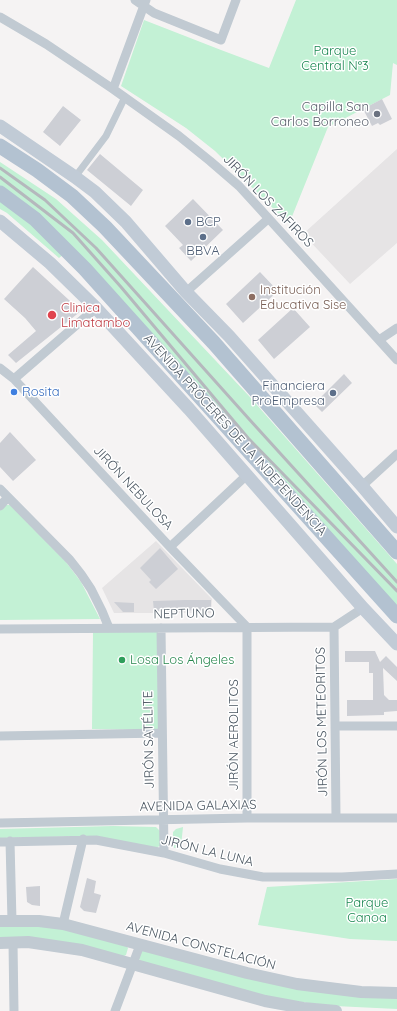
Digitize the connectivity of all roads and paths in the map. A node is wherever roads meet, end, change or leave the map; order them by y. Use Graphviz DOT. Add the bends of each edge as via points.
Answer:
graph roads {
  1 [pos="135,0"];
  2 [pos="236,0"];
  3 [pos="145,3"];
  4 [pos="0,17"];
  5 [pos="113,89"];
  6 [pos="125,97"];
  7 [pos="0,126"];
  8 [pos="0,146"];
  9 [pos="75,177"];
  10 [pos="0,193"];
  11 [pos="268,219"];
  12 [pos="0,221"];
  13 [pos="186,292"];
  14 [pos="96,308"];
  15 [pos="397,328"];
  16 [pos="379,340"];
  17 [pos="397,360"];
  18 [pos="0,368"];
  19 [pos="14,379"];
  20 [pos="397,454"];
  21 [pos="248,474"];
  22 [pos="362,486"];
  23 [pos="0,489"];
  24 [pos="8,497"];
  25 [pos="0,506"];
  26 [pos="397,527"];
  27 [pos="170,547"];
  28 [pos="397,552"];
  29 [pos="363,608"];
  30 [pos="397,616"];
  31 [pos="247,627"];
  32 [pos="334,627"];
  33 [pos="108,628"];
  34 [pos="161,628"];
  35 [pos="0,629"];
  36 [pos="397,644"];
  37 [pos="335,726"];
  38 [pos="397,726"];
  39 [pos="162,733"];
  40 [pos="0,736"];
  41 [pos="247,818"];
  42 [pos="336,818"];
  43 [pos="397,818"];
  44 [pos="163,820"];
  45 [pos="0,823"];
  46 [pos="83,840"];
  47 [pos="10,841"];
  48 [pos="0,842"];
  49 [pos="164,853"];
  50 [pos="397,874"];
  51 [pos="12,920"];
  52 [pos="0,921"];
  53 [pos="63,924"];
  54 [pos="0,943"];
  55 [pos="13,943"];
  56 [pos="140,945"];
  57 [pos="132,964"];
  58 [pos="397,993"];
  59 [pos="14,1011"];
  60 [pos="115,1011"];
  61 [pos="336,1011"];
  1 -- 3 [label="street"];
  2 -- 3 [label="street" via="221,40 154,13"];
  3 -- 5 [label="street"];
  4 -- 5 [label="street, JIRÓN LOS ZAFIROS"];
  5 -- 6 [label="street, JIRÓN LOS ZAFIROS"];
  6 -- 9 [label="street" via="106,136"];
  6 -- 11 [label="street, JIRÓN LOS ZAFIROS" via="210,160 239,186"];
  7 -- 9 [label="main road"];
  8 -- 28 [label="main road" via="66,192 105,227 214,343"];
  9 -- 13 [label="main road" via="126,222"];
  10 -- 30 [label="main road, AVENIDA PRÓCERES DE LA INDEPENDENCIA" via="35,219 85,269"];
  11 -- 13 [label="street"];
  11 -- 16 [label="street, JIRÓN LOS ZAFIROS"];
  12 -- 14 [label="main road, AVENIDA PRÓCERES DE LA INDEPENDENCIA"];
  13 -- 22 [label="main road"];
  14 -- 19 [label="street"];
  14 -- 21 [label="main road, AVENIDA PRÓCERES DE LA INDEPENDENCIA"];
  15 -- 16 [label="street"];
  16 -- 17 [label="street, JIRÓN LOS ZAFIROS"];
  18 -- 19 [label="street, JIRÓN NEBULOSA"];
  19 -- 27 [label="street, JIRÓN NEBULOSA"];
  20 -- 22 [label="street"];
  21 -- 27 [label="street"];
  21 -- 29 [label="main road, AVENIDA PRÓCERES DE LA INDEPENDENCIA"];
  22 -- 26 [label="main road"];
  23 -- 24 [label="street"];
  24 -- 25 [label="street"];
  24 -- 33 [label="street" via="81,574 91,589"];
  27 -- 31 [label="street, JIRÓN NEBULOSA"];
  29 -- 32 [label="street"];
  29 -- 36 [label="main road, AVENIDA PRÓCERES DE LA INDEPENDENCIA"];
  31 -- 32 [label="street, NEPTUNO"];
  31 -- 34 [label="street, NEPTUNO"];
  31 -- 41 [label="street, JIRÓN AEROLITOS"];
  32 -- 37 [label="street, JIRÓN LOS METEORITOS"];
  33 -- 34 [label="street, NEPTUNO"];
  33 -- 35 [label="street, NEPTUNO"];
  34 -- 39 [label="street, JIRÓN SATÉLITE"];
  37 -- 38 [label="street"];
  37 -- 42 [label="street, JIRÓN LOS METEORITOS"];
  39 -- 40 [label="street"];
  39 -- 44 [label="street, JIRÓN SATÉLITE"];
  41 -- 42 [label="street, AVENIDA GALAXIAS"];
  41 -- 44 [label="street, AVENIDA GALAXIAS"];
  42 -- 43 [label="street, AVENIDA GALAXIAS"];
  44 -- 45 [label="street, AVENIDA GALAXIAS"];
  44 -- 49 [label="street, JIRÓN SATÉLITE"];
  46 -- 47 [label="street"];
  46 -- 49 [label="street, JIRÓN LA LUNA" via="96,840"];
  46 -- 53 [label="street"];
  47 -- 48 [label="street"];
  47 -- 51 [label="street"];
  49 -- 50 [label="street, JIRÓN LA LUNA" via="220,869 263,877"];
  51 -- 52 [label="street, AVENIDA CONSTELACIÓN"];
  51 -- 53 [label="street, AVENIDA CONSTELACIÓN"];
  53 -- 56 [label="street, AVENIDA CONSTELACIÓN"];
  54 -- 55 [label="street"];
  55 -- 57 [label="street" via="28,942 82,950"];
  55 -- 59 [label="street"];
  56 -- 57 [label="street"];
  56 -- 58 [label="street, AVENIDA CONSTELACIÓN" via="297,984 361,992"];
  57 -- 60 [label="street"];
  57 -- 61 [label="street" via="265,1001"];
}
